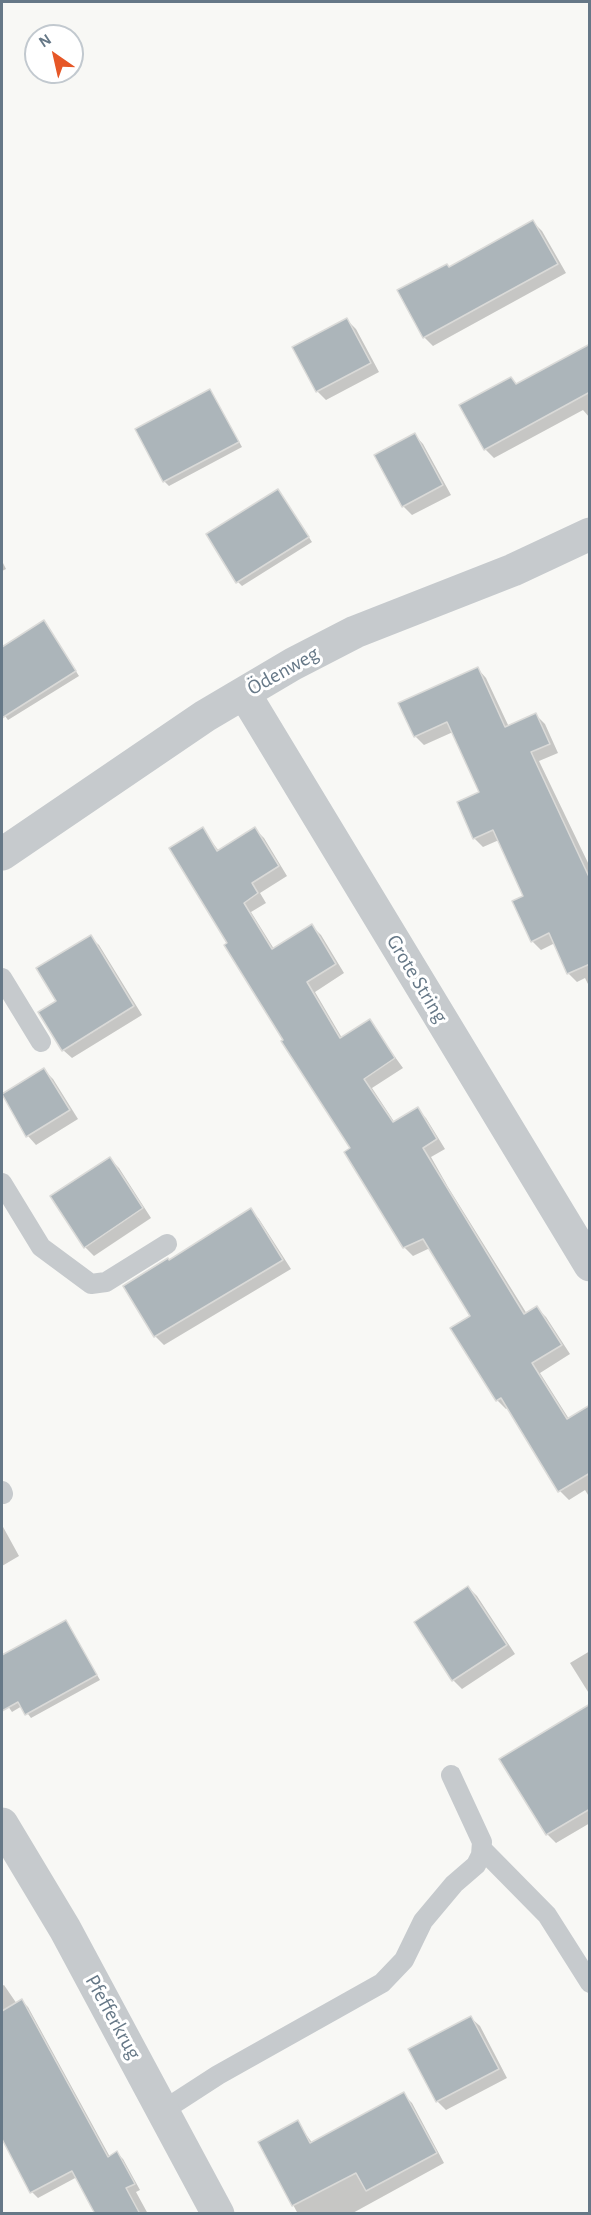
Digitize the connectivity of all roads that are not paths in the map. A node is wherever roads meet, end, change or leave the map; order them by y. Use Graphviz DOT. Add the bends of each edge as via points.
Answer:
graph roads {
  1 [pos="590,534"];
  2 [pos="244,693"];
  3 [pos="2,854"];
  4 [pos="2,978"];
  5 [pos="41,1042"];
  6 [pos="2,1183"];
  7 [pos="167,1244"];
  8 [pos="590,1265"];
  9 [pos="451,1774"];
  10 [pos="2,1824"];
  11 [pos="482,1848"];
  12 [pos="590,1983"];
  13 [pos="164,2110"];
  14 [pos="218,2214"];
  1 -- 2 [label="street, Ödenweg" via="523,566 355,632"];
  2 -- 3 [label="street, Ödenweg"];
  2 -- 8 [label="street, Grote String"];
  4 -- 5 [label="lane"];
  6 -- 7 [label="lane" via="41,1247 91,1284 106,1282"];
  9 -- 11 [label="lane"];
  10 -- 13 [label="street, Pfefferkrug" via="65,1929"];
  11 -- 12 [label="lane" via="547,1915"];
  11 -- 13 [label="lane" via="476,1865 423,1921 404,1960 382,1983 227,2069"];
  13 -- 14 [label="street, Pfefferkrug"];
}
